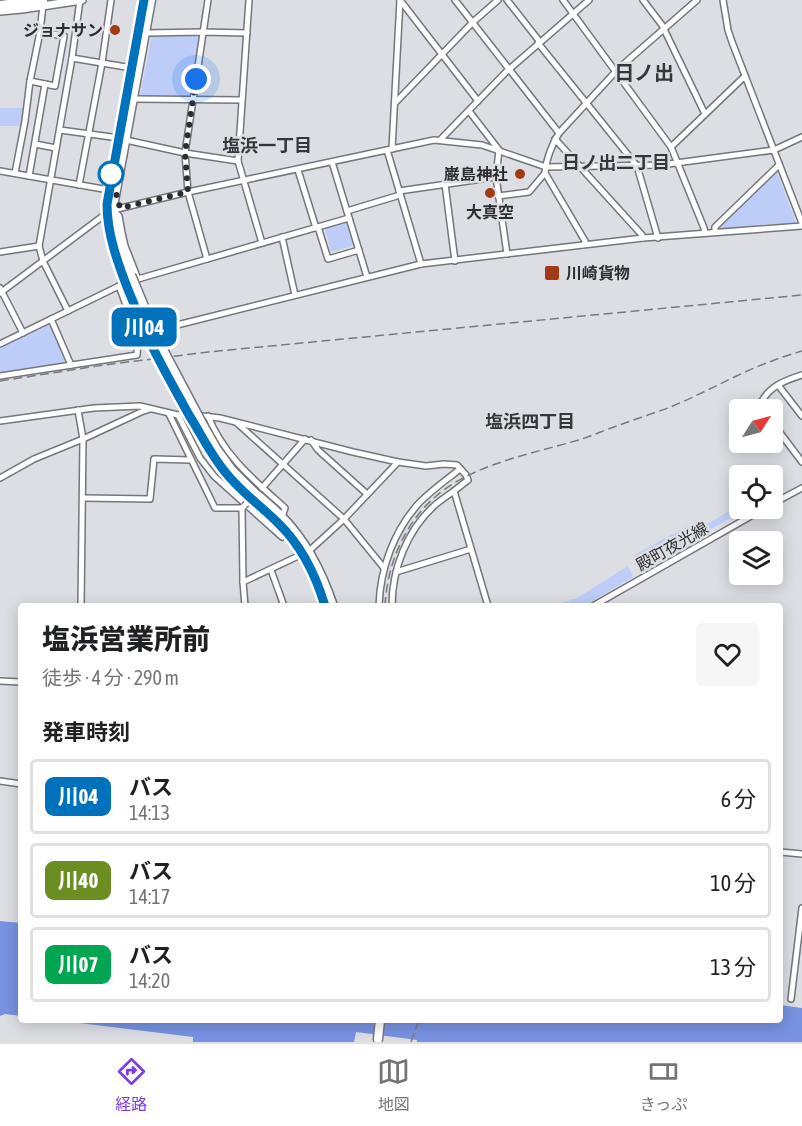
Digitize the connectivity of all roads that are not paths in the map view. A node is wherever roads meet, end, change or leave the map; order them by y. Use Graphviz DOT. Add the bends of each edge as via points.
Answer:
graph roads {
  1 [pos="81,0"];
  2 [pos="111,0"];
  3 [pos="144,0"];
  4 [pos="151,0"];
  5 [pos="207,0"];
  6 [pos="249,0"];
  7 [pos="400,0"];
  8 [pos="455,0"];
  9 [pos="498,0"];
  10 [pos="507,0"];
  11 [pos="563,0"];
  12 [pos="589,0"];
  13 [pos="643,0"];
  14 [pos="697,0"];
  15 [pos="723,0"];
  16 [pos="43,2"];
  17 [pos="0,5"];
  18 [pos="0,10"];
  19 [pos="573,14"];
  20 [pos="473,22"];
  21 [pos="664,29"];
  22 [pos="40,32"];
  23 [pos="203,32"];
  24 [pos="146,33"];
  25 [pos="247,33"];
  26 [pos="539,43"];
  27 [pos="442,54"];
  28 [pos="60,58"];
  29 [pos="72,59"];
  30 [pos="102,63"];
  31 [pos="132,68"];
  32 [pos="508,69"];
  33 [pos="616,71"];
  34 [pos="745,76"];
  35 [pos="30,81"];
  36 [pos="45,84"];
  37 [pos="133,99"];
  38 [pos="193,100"];
  39 [pos="241,100"];
  40 [pos="478,100"];
  41 [pos="395,103"];
  42 [pos="586,104"];
  43 [pos="469,111"];
  44 [pos="705,114"];
  45 [pos="25,121"];
  46 [pos="38,123"];
  47 [pos="60,130"];
  48 [pos="559,133"];
  49 [pos="88,134"];
  50 [pos="802,136"];
  51 [pos="122,139"];
  52 [pos="555,139"];
  53 [pos="440,140"];
  54 [pos="35,144"];
  55 [pos="671,147"];
  56 [pos="56,148"];
  57 [pos="389,150"];
  58 [pos="499,150"];
  59 [pos="774,150"];
  60 [pos="185,153"];
  61 [pos="238,161"];
  62 [pos="332,162"];
  63 [pos="677,163"];
  64 [pos="779,165"];
  65 [pos="580,166"];
  66 [pos="637,166"];
  67 [pos="298,170"];
  68 [pos="545,170"];
  69 [pos="0,171"];
  70 [pos="15,174"];
  71 [pos="29,176"];
  72 [pos="496,177"];
  73 [pos="243,179"];
  74 [pos="51,180"];
  75 [pos="445,184"];
  76 [pos="79,185"];
  77 [pos="109,190"];
  78 [pos="188,192"];
  79 [pos="399,193"];
  80 [pos="498,195"];
  81 [pos="110,212"];
  82 [pos="800,213"];
  83 [pos="348,214"];
  84 [pos="802,224"];
  85 [pos="317,227"];
  86 [pos="715,232"];
  87 [pos="705,233"];
  88 [pos="282,237"];
  89 [pos="643,238"];
  90 [pos="658,238"];
  91 [pos="262,243"];
  92 [pos="585,244"];
  93 [pos="39,246"];
  94 [pos="359,250"];
  95 [pos="0,252"];
  96 [pos="507,254"];
  97 [pos="207,259"];
  98 [pos="43,261"];
  99 [pos="455,261"];
  100 [pos="421,264"];
  101 [pos="131,277"];
  102 [pos="367,277"];
  103 [pos="119,286"];
  104 [pos="1,290"];
  105 [pos="296,295"];
  106 [pos="68,311"];
  107 [pos="51,320"];
  108 [pos="23,333"];
  109 [pos="138,338"];
  110 [pos="0,344"];
  111 [pos="71,365"];
  112 [pos="802,375"];
  113 [pos="0,376"];
  114 [pos="778,385"];
  115 [pos="763,399"];
  116 [pos="152,409"];
  117 [pos="78,410"];
  118 [pos="169,414"];
  119 [pos="177,415"];
  120 [pos="208,416"];
  121 [pos="802,416"];
  122 [pos="0,421"];
  123 [pos="236,422"];
  124 [pos="783,437"];
  125 [pos="83,439"];
  126 [pos="308,440"];
  127 [pos="191,460"];
  128 [pos="398,462"];
  129 [pos="802,462"];
  130 [pos="283,464"];
  131 [pos="460,469"];
  132 [pos="0,478"];
  133 [pos="262,488"];
  134 [pos="802,488"];
  135 [pos="453,491"];
  136 [pos="367,494"];
  137 [pos="83,498"];
  138 [pos="783,498"];
  139 [pos="247,500"];
  140 [pos="282,517"];
  141 [pos="344,519"];
  142 [pos="746,519"];
  143 [pos="282,537"];
  144 [pos="471,549"];
  145 [pos="306,553"];
  146 [pos="384,568"];
  147 [pos="271,570"];
  148 [pos="396,572"];
  149 [pos="243,582"];
  150 [pos="81,603"];
  151 [pos="245,603"];
  152 [pos="283,603"];
  153 [pos="324,603"];
  154 [pos="332,603"];
  155 [pos="379,603"];
  156 [pos="392,603"];
  157 [pos="487,603"];
  158 [pos="598,603"];
  159 [pos="0,681"];
  160 [pos="18,682"];
  161 [pos="0,781"];
  162 [pos="18,784"];
  163 [pos="783,852"];
  164 [pos="802,854"];
  165 [pos="802,908"];
  166 [pos="791,999"];
  167 [pos="380,1023"];
  168 [pos="378,1040"];
  1 -- 16 [label="main road"];
  1 -- 29 [label="street"];
  2 -- 30 [label="street"];
  3 -- 31 [label="highway"];
  4 -- 24 [label="highway"];
  5 -- 23 [label="street"];
  6 -- 25 [label="street"];
  7 -- 27 [label="street"];
  7 -- 41 [label="street"];
  8 -- 20 [label="street"];
  9 -- 20 [label="street"];
  10 -- 26 [label="street"];
  11 -- 19 [label="street"];
  12 -- 19 [label="street"];
  13 -- 21 [label="street"];
  14 -- 21 [label="street"];
  15 -- 34 [label="street" via="728,30"];
  16 -- 17 [label="highway"];
  16 -- 18 [label="main road"];
  16 -- 22 [label="street"];
  19 -- 26 [label="street"];
  19 -- 33 [label="street"];
  20 -- 27 [label="street"];
  20 -- 32 [label="street"];
  21 -- 33 [label="street"];
  21 -- 44 [label="street"];
  22 -- 28 [label="street" via="64,36"];
  22 -- 35 [label="street"];
  23 -- 24 [label="street"];
  23 -- 25 [label="street"];
  23 -- 38 [label="street"];
  24 -- 37 [label="highway"];
  25 -- 39 [label="street"];
  26 -- 32 [label="street"];
  26 -- 42 [label="street"];
  27 -- 40 [label="street"];
  27 -- 41 [label="street"];
  28 -- 29 [label="street"];
  28 -- 36 [label="street" via="55,86"];
  29 -- 30 [label="street"];
  29 -- 47 [label="street"];
  30 -- 31 [label="street"];
  30 -- 49 [label="street"];
  31 -- 51 [label="highway"];
  32 -- 40 [label="street"];
  32 -- 48 [label="street"];
  33 -- 42 [label="street"];
  33 -- 55 [label="street"];
  34 -- 44 [label="street"];
  34 -- 59 [label="street"];
  35 -- 36 [label="street"];
  35 -- 45 [label="street"];
  36 -- 46 [label="street"];
  37 -- 38 [label="street"];
  37 -- 51 [label="highway"];
  38 -- 39 [label="street"];
  38 -- 60 [label="street"];
  39 -- 61 [label="street"];
  40 -- 43 [label="street"];
  41 -- 57 [label="street"];
  42 -- 48 [label="street"];
  42 -- 66 [label="street"];
  43 -- 53 [label="street"];
  43 -- 58 [label="street"];
  44 -- 55 [label="street"];
  45 -- 46 [label="street"];
  45 -- 70 [label="street"];
  46 -- 54 [label="street"];
  47 -- 49 [label="street"];
  47 -- 56 [label="street"];
  48 -- 52 [label="street"];
  49 -- 51 [label="street"];
  49 -- 76 [label="street"];
  50 -- 59 [label="street"];
  51 -- 60 [label="street"];
  51 -- 77 [label="highway"];
  51 -- 81 [label="highway"];
  52 -- 65 [label="street"];
  52 -- 68 [label="street"];
  53 -- 57 [label="street"];
  53 -- 58 [label="street"];
  54 -- 56 [label="street"];
  54 -- 71 [label="street"];
  55 -- 63 [label="street"];
  56 -- 74 [label="street"];
  57 -- 62 [label="street"];
  57 -- 79 [label="street"];
  58 -- 68 [label="street"];
  58 -- 72 [label="street"];
  59 -- 63 [label="street"];
  59 -- 64 [label="street"];
  60 -- 61 [label="street"];
  60 -- 78 [label="street"];
  61 -- 73 [label="street"];
  62 -- 67 [label="street"];
  62 -- 83 [label="street"];
  63 -- 66 [label="street"];
  63 -- 87 [label="street"];
  64 -- 82 [label="street"];
  64 -- 86 [label="street" via="715,227"];
  65 -- 66 [label="street"];
  65 -- 68 [label="street"];
  65 -- 89 [label="street"];
  66 -- 90 [label="street"];
  67 -- 73 [label="street"];
  67 -- 85 [label="street"];
  68 -- 80 [label="street" via="529,192"];
  68 -- 92 [label="street"];
  69 -- 70 [label="street"];
  70 -- 71 [label="street"];
  71 -- 74 [label="street"];
  72 -- 75 [label="street"];
  72 -- 80 [label="street"];
  73 -- 78 [label="street"];
  73 -- 91 [label="street"];
  74 -- 76 [label="street"];
  74 -- 93 [label="street"];
  75 -- 79 [label="street"];
  75 -- 99 [label="street"];
  76 -- 77 [label="street"];
  77 -- 81 [label="highway"];
  78 -- 81 [label="street"];
  78 -- 97 [label="street"];
  79 -- 83 [label="street"];
  79 -- 100 [label="street"];
  80 -- 96 [label="street"];
  81 -- 98 [label="street"];
  81 -- 101 [label="highway" via="114,250"];
  81 -- 101 [label="street" via="119,216"];
  82 -- 84 [label="street"];
  83 -- 85 [label="street"];
  83 -- 94 [label="street"];
  84 -- 86 [label="street"];
  85 -- 88 [label="street"];
  85 -- 94 [label="street" via="328,259"];
  86 -- 87 [label="street"];
  87 -- 90 [label="street"];
  88 -- 91 [label="street"];
  88 -- 105 [label="street"];
  89 -- 90 [label="street"];
  89 -- 92 [label="street"];
  91 -- 97 [label="street"];
  92 -- 96 [label="street"];
  93 -- 95 [label="street"];
  93 -- 98 [label="street"];
  94 -- 102 [label="street"];
  96 -- 99 [label="street"];
  97 -- 101 [label="street"];
  98 -- 104 [label="street"];
  98 -- 106 [label="street"];
  99 -- 100 [label="street"];
  100 -- 102 [label="street"];
  101 -- 103 [label="street"];
  101 -- 139 [label="highway, bridge" via="150,342 210,450"];
  102 -- 105 [label="street"];
  103 -- 106 [label="street"];
  103 -- 109 [label="street"];
  104 -- 108 [label="street"];
  105 -- 109 [label="street"];
  106 -- 107 [label="street"];
  107 -- 108 [label="street"];
  107 -- 111 [label="street"];
  108 -- 110 [label="street"];
  109 -- 111 [label="street" via="137,355"];
  111 -- 113 [label="street"];
  112 -- 114 [label="street"];
  114 -- 115 [label="street"];
  114 -- 121 [label="street"];
  116 -- 117 [label="street" via="131,406"];
  116 -- 118 [label="street"];
  116 -- 125 [label="street"];
  117 -- 122 [label="street"];
  117 -- 125 [label="street"];
  118 -- 119 [label="street"];
  118 -- 127 [label="street"];
  119 -- 120 [label="street"];
  119 -- 143 [label="street" via="214,476"];
  120 -- 123 [label="street"];
  120 -- 133 [label="street" via="230,454"];
  123 -- 126 [label="street"];
  123 -- 130 [label="street"];
  124 -- 129 [label="street"];
  125 -- 132 [label="street" via="33,459"];
  125 -- 137 [label="street"];
  126 -- 128 [label="street"];
  126 -- 130 [label="street"];
  126 -- 136 [label="street"];
  127 -- 137 [label="street" via="154,459 150,499"];
  127 -- 139 [label="street" via="215,508"];
  128 -- 131 [label="street" via="457,465"];
  128 -- 136 [label="street"];
  130 -- 133 [label="street"];
  130 -- 141 [label="street"];
  131 -- 135 [label="street" via="468,480"];
  131 -- 146 [label="street" via="410,514"];
  133 -- 140 [label="street" via="285,508"];
  134 -- 138 [label="street"];
  135 -- 144 [label="street"];
  135 -- 148 [label="street" via="418,524"];
  136 -- 141 [label="street"];
  137 -- 150 [label="street"];
  139 -- 140 [label="highway"];
  139 -- 145 [label="highway" via="279,524"];
  139 -- 149 [label="street"];
  140 -- 145 [label="highway"];
  141 -- 145 [label="street"];
  141 -- 146 [label="street"];
  142 -- 158 [label="street, 殿町夜光線"];
  144 -- 148 [label="street"];
  144 -- 157 [label="street"];
  145 -- 147 [label="street"];
  145 -- 153 [label="highway"];
  145 -- 154 [label="highway" via="321,573"];
  146 -- 155 [label="street"];
  147 -- 149 [label="street"];
  147 -- 152 [label="street"];
  148 -- 156 [label="street"];
  149 -- 151 [label="street"];
  159 -- 160 [label="street"];
  161 -- 162 [label="street"];
  163 -- 164 [label="street"];
  165 -- 166 [label="street"];
  167 -- 168 [label="highway"];
}
